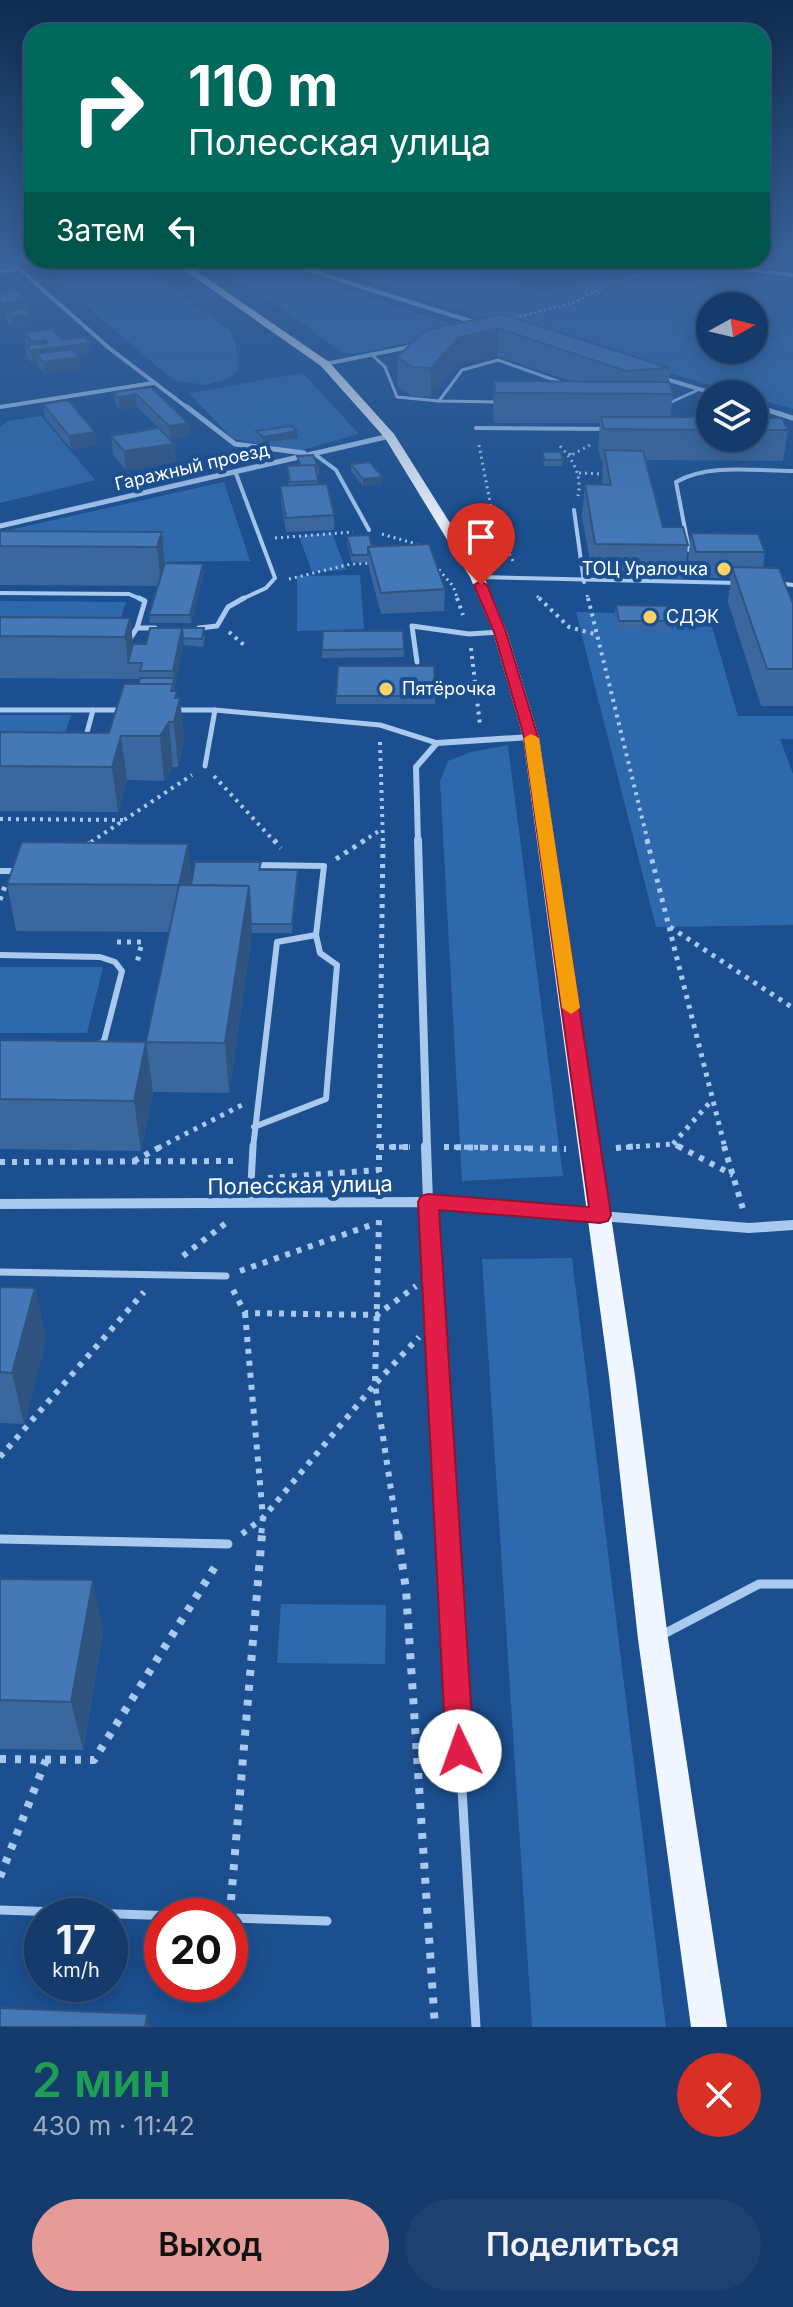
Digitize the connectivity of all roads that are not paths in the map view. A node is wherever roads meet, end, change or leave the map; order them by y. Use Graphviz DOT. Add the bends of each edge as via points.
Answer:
graph roads {
  1 [pos="117,352"];
  2 [pos="307,352"];
  3 [pos="384,352"];
  4 [pos="371,354"];
  5 [pos="325,364"];
  6 [pos="655,375"];
  7 [pos="154,383"];
  8 [pos="566,384"];
  9 [pos="696,388"];
  10 [pos="696,391"];
  11 [pos="439,401"];
  12 [pos="500,402"];
  13 [pos="668,404"];
  14 [pos="0,407"];
  15 [pos="768,410"];
  16 [pos="793,418"];
  17 [pos="476,428"];
  18 [pos="608,429"];
  19 [pos="390,436"];
  20 [pos="311,453"];
  21 [pos="235,471"];
  22 [pos="793,471"];
  23 [pos="574,510"];
  24 [pos="0,526"];
  25 [pos="369,530"];
  26 [pos="689,550"];
  27 [pos="477,577"];
  28 [pos="584,582"];
  29 [pos="742,583"];
  30 [pos="774,583"];
  31 [pos="793,585"];
  32 [pos="0,593"];
  33 [pos="137,628"];
  34 [pos="163,628"];
  35 [pos="188,628"];
  36 [pos="500,632"];
  37 [pos="120,645"];
  38 [pos="417,662"];
  39 [pos="0,710"];
  40 [pos="93,710"];
  41 [pos="139,710"];
  42 [pos="170,710"];
  43 [pos="215,710"];
  44 [pos="531,737"];
  45 [pos="437,743"];
  46 [pos="81,754"];
  47 [pos="205,766"];
  48 [pos="253,865"];
  49 [pos="0,871"];
  50 [pos="32,871"];
  51 [pos="316,935"];
  52 [pos="0,955"];
  53 [pos="86,1052"];
  54 [pos="254,1127"];
  55 [pos="428,1202"];
  56 [pos="0,1204"];
  57 [pos="250,1205"];
  58 [pos="600,1215"];
  59 [pos="793,1225"];
  60 [pos="0,1272"];
  61 [pos="226,1276"];
  62 [pos="0,1539"];
  63 [pos="228,1544"];
  64 [pos="793,1584"];
  65 [pos="653,1639"];
  66 [pos="0,1910"];
  67 [pos="144,1915"];
  68 [pos="248,1918"];
  69 [pos="327,1921"];
  70 [pos="476,2027"];
  71 [pos="709,2027"];
  1 -- 7 [label="street"];
  2 -- 5 [label="main road"];
  3 -- 4 [label="street"];
  4 -- 5 [label="street"];
  4 -- 11 [label="lane" via="385,367 397,397"];
  5 -- 19 [label="main road"];
  6 -- 9 [label="street"];
  7 -- 14 [label="street"];
  7 -- 20 [label="street" via="235,444"];
  8 -- 11 [label="lane" via="498,360 462,370"];
  10 -- 13 [label="lane"];
  11 -- 12 [label="lane"];
  15 -- 16 [label="street"];
  17 -- 18 [label="lane"];
  19 -- 20 [label="street, Гаражный проезд"];
  19 -- 27 [label="main road"];
  20 -- 21 [label="street, Гаражный проезд"];
  20 -- 25 [label="lane" via="336,470"];
  21 -- 24 [label="street, Гаражный проезд"];
  21 -- 35 [label="lane" via="275,578 258,594 231,605 217,626"];
  22 -- 26 [label="lane" via="680,478 676,482"];
  23 -- 28 [label="lane"];
  27 -- 28 [label="lane"];
  27 -- 36 [label="main road"];
  28 -- 29 [label="lane"];
  30 -- 31 [label="lane"];
  32 -- 33 [label="lane" via="129,594 145,601"];
  33 -- 34 [label="lane"];
  33 -- 37 [label="lane"];
  36 -- 38 [label="lane" via="469,634 412,626"];
  36 -- 44 [label="main road"];
  39 -- 40 [label="lane"];
  40 -- 41 [label="lane"];
  40 -- 46 [label="lane"];
  42 -- 43 [label="lane"];
  43 -- 45 [label="lane" via="380,725"];
  43 -- 47 [label="lane"];
  44 -- 45 [label="street"];
  44 -- 58 [label="main road"];
  45 -- 55 [label="street" via="416,767"];
  48 -- 51 [label="lane" via="324,866"];
  49 -- 50 [label="lane"];
  51 -- 54 [label="lane" via="277,942"];
  51 -- 54 [label="lane" via="320,953 337,965 326,1099"];
  52 -- 53 [label="lane" via="100,957 115,962 122,971 104,1041"];
  54 -- 57 [label="lane"];
  55 -- 57 [label="street, Полесская улица"];
  55 -- 58 [label="street, Полесская улица"];
  55 -- 70 [label="lane"];
  56 -- 57 [label="street, Полесская улица"];
  58 -- 59 [label="street, Полесская улица" via="749,1228"];
  58 -- 65 [label="main road"];
  60 -- 61 [label="lane"];
  62 -- 63 [label="lane"];
  64 -- 65 [label="lane" via="759,1584"];
  65 -- 71 [label="main road"];
  66 -- 67 [label="lane"];
  68 -- 69 [label="lane"];
}
